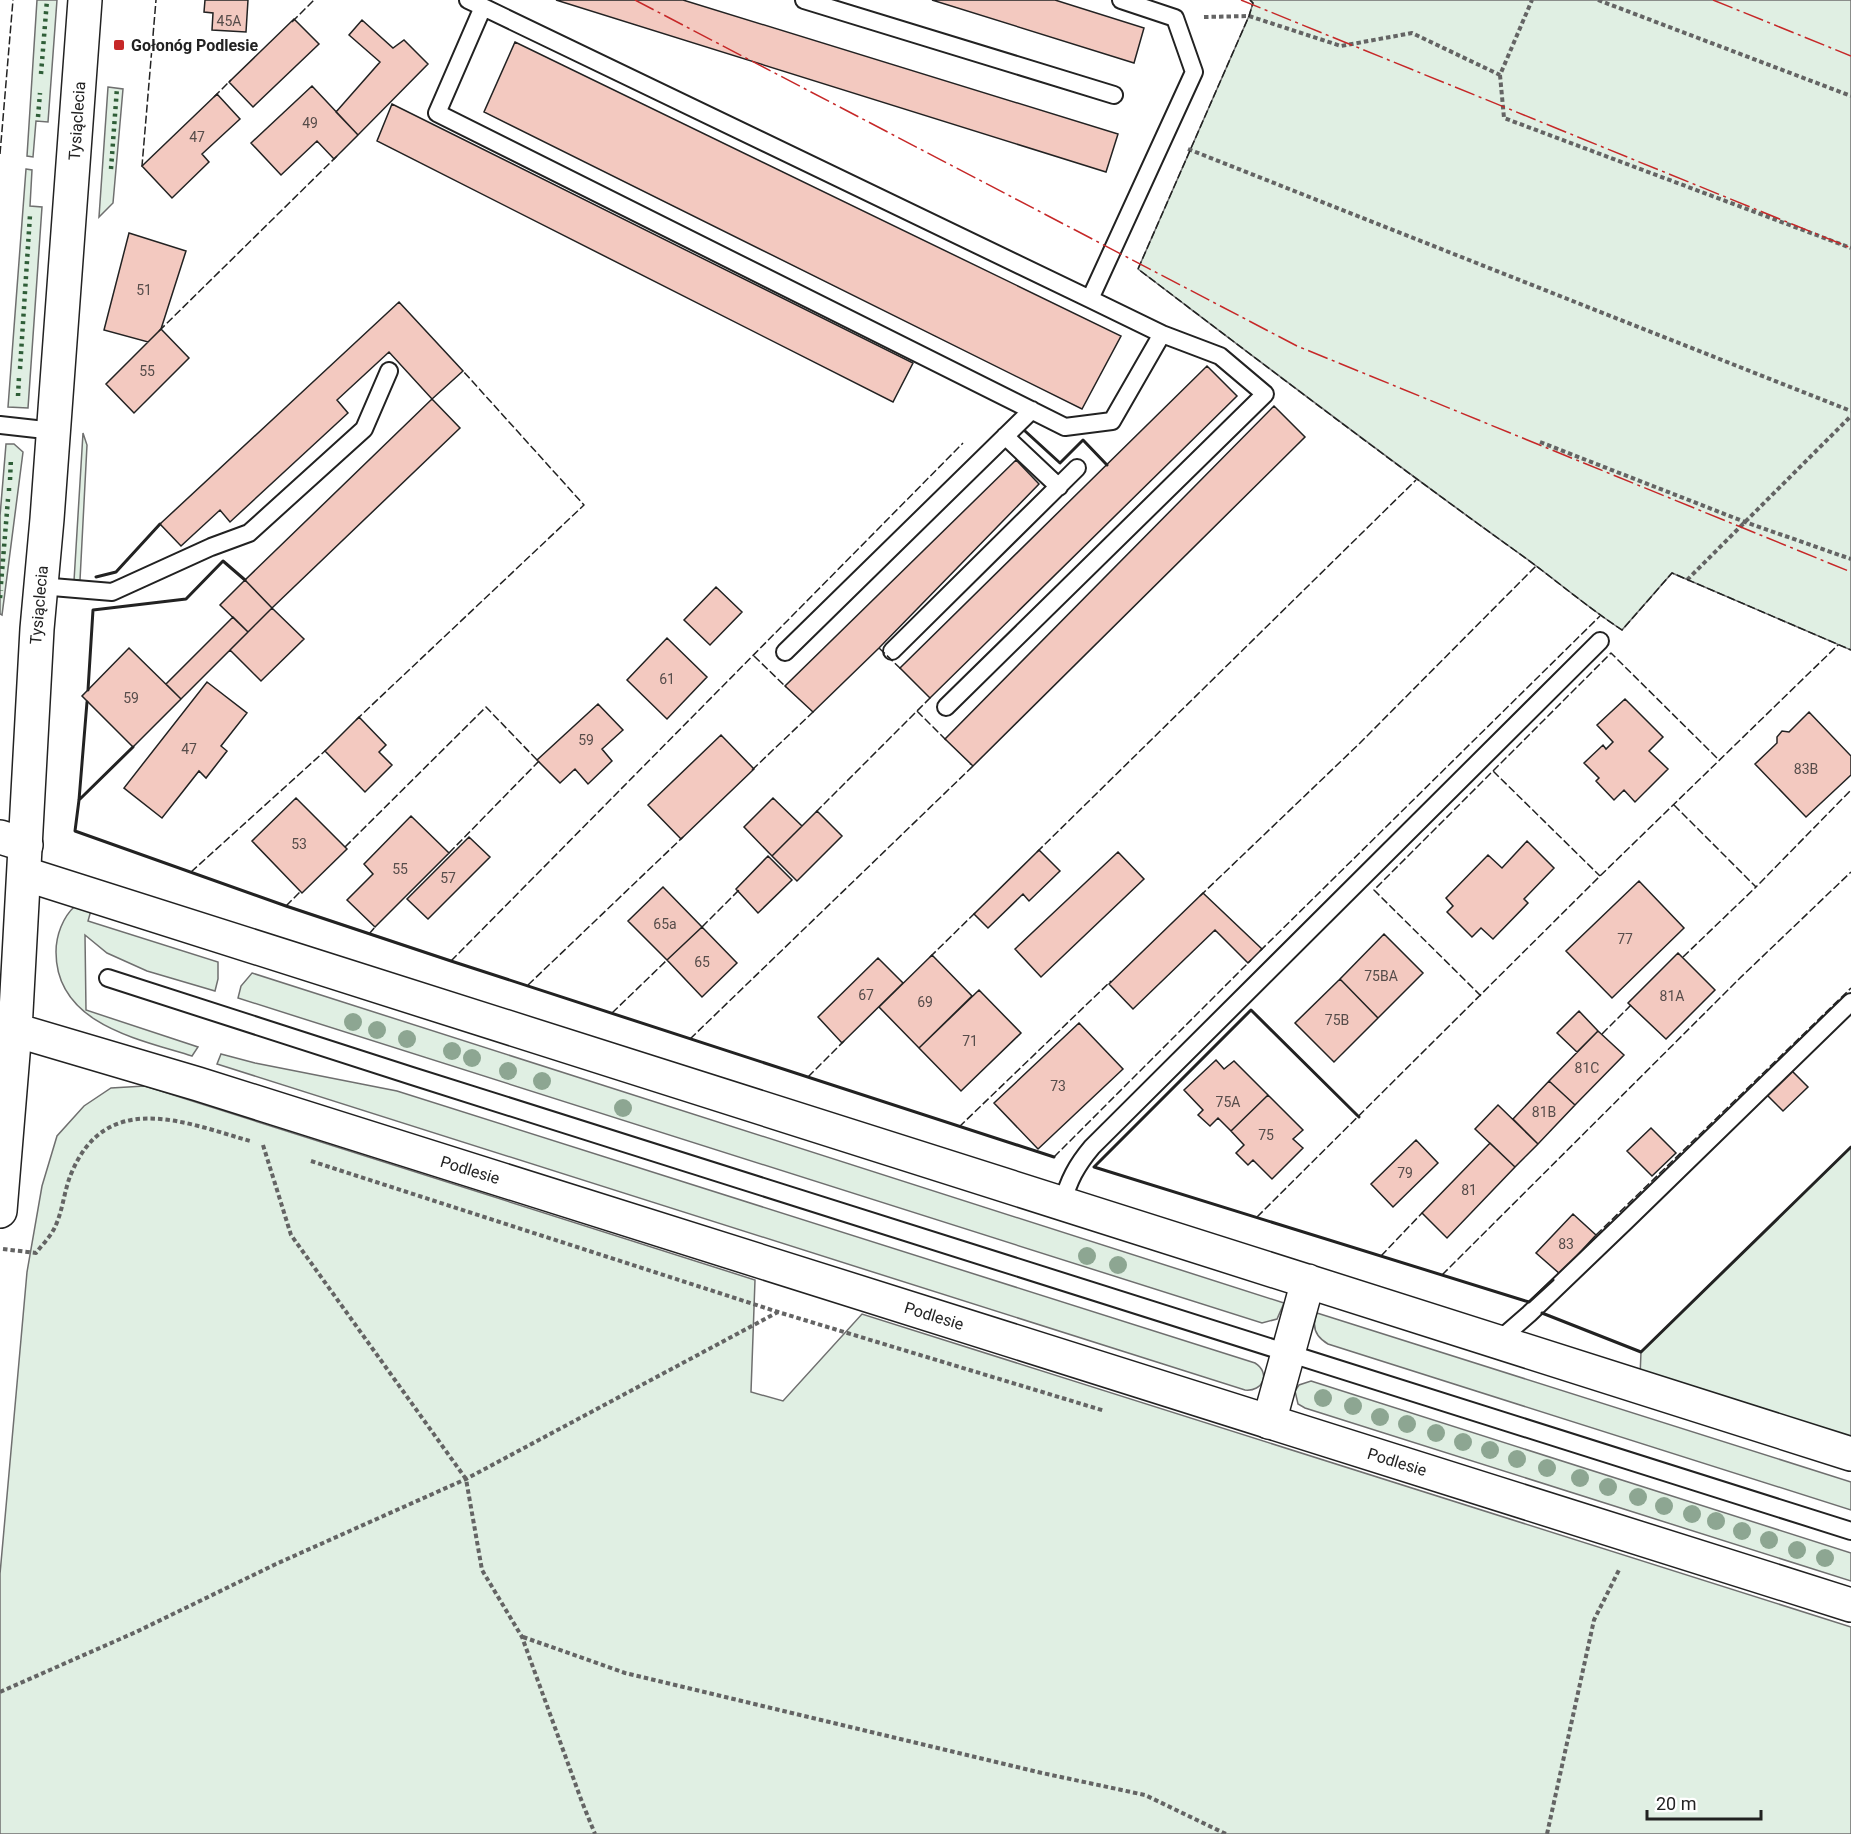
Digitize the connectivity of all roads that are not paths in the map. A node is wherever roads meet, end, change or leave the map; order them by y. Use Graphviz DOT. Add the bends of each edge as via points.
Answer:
graph roads {
  1 [pos="85,0"];
  2 [pos="804,0"];
  3 [pos="1121,0"];
  4 [pos="476,4"];
  5 [pos="1114,95"];
  6 [pos="1090,299"];
  7 [pos="1162,334"];
  8 [pos="389,371"];
  9 [pos="1032,410"];
  10 [pos="0,425"];
  11 [pos="54,431"];
  12 [pos="1005,436"];
  13 [pos="1077,468"];
  14 [pos="1059,487"];
  15 [pos="40,586"];
  16 [pos="1600,641"];
  17 [pos="892,651"];
  18 [pos="785,652"];
  19 [pos="946,708"];
  20 [pos="17,852"];
  21 [pos="108,978"];
  22 [pos="1851,1002"];
  23 [pos="15,1030"];
  24 [pos="1062,1204"];
  25 [pos="0,1211"];
  26 [pos="1308,1281"];
  27 [pos="1501,1343"];
  28 [pos="1289,1352"];
  29 [pos="1269,1422"];
  30 [pos="1851,1454"];
  31 [pos="1851,1531"];
  32 [pos="1851,1605"];
  1 -- 11 [label="street, Tysiąclecia"];
  2 -- 5 [label="lane"];
  3 -- 6 [label="lane" via="1175,18 1194,72"];
  4 -- 6 [label="lane"];
  4 -- 9 [label="lane" via="437,113"];
  6 -- 7 [label="lane"];
  7 -- 9 [label="lane" via="1112,421 1065,427"];
  7 -- 19 [label="lane" via="1220,356 1265,394"];
  8 -- 15 [label="lane" via="364,429 249,534 211,546 112,592"];
  9 -- 12 [label="lane"];
  10 -- 11 [label="lane"];
  11 -- 15 [label="street, Tysiąclecia"];
  12 -- 14 [label="lane"];
  12 -- 18 [label="lane"];
  13 -- 14 [label="lane"];
  14 -- 17 [label="lane"];
  15 -- 20 [label="street, Tysiąclecia"];
  16 -- 24 [label="lane" via="1092,1147 1077,1165"];
  20 -- 23 [label="street, Tysiąclecia"];
  20 -- 24 [label="street"];
  21 -- 28 [label="lane"];
  22 -- 27 [label="lane"];
  23 -- 25 [label="street, Tysiąclecia"];
  23 -- 29 [label="street, Podlesie" via="198,1084"];
  24 -- 26 [label="street"];
  26 -- 27 [label="street"];
  26 -- 28 [label="street"];
  27 -- 30 [label="street"];
  28 -- 29 [label="street"];
  28 -- 31 [label="lane"];
  29 -- 32 [label="street, Podlesie"];
}
